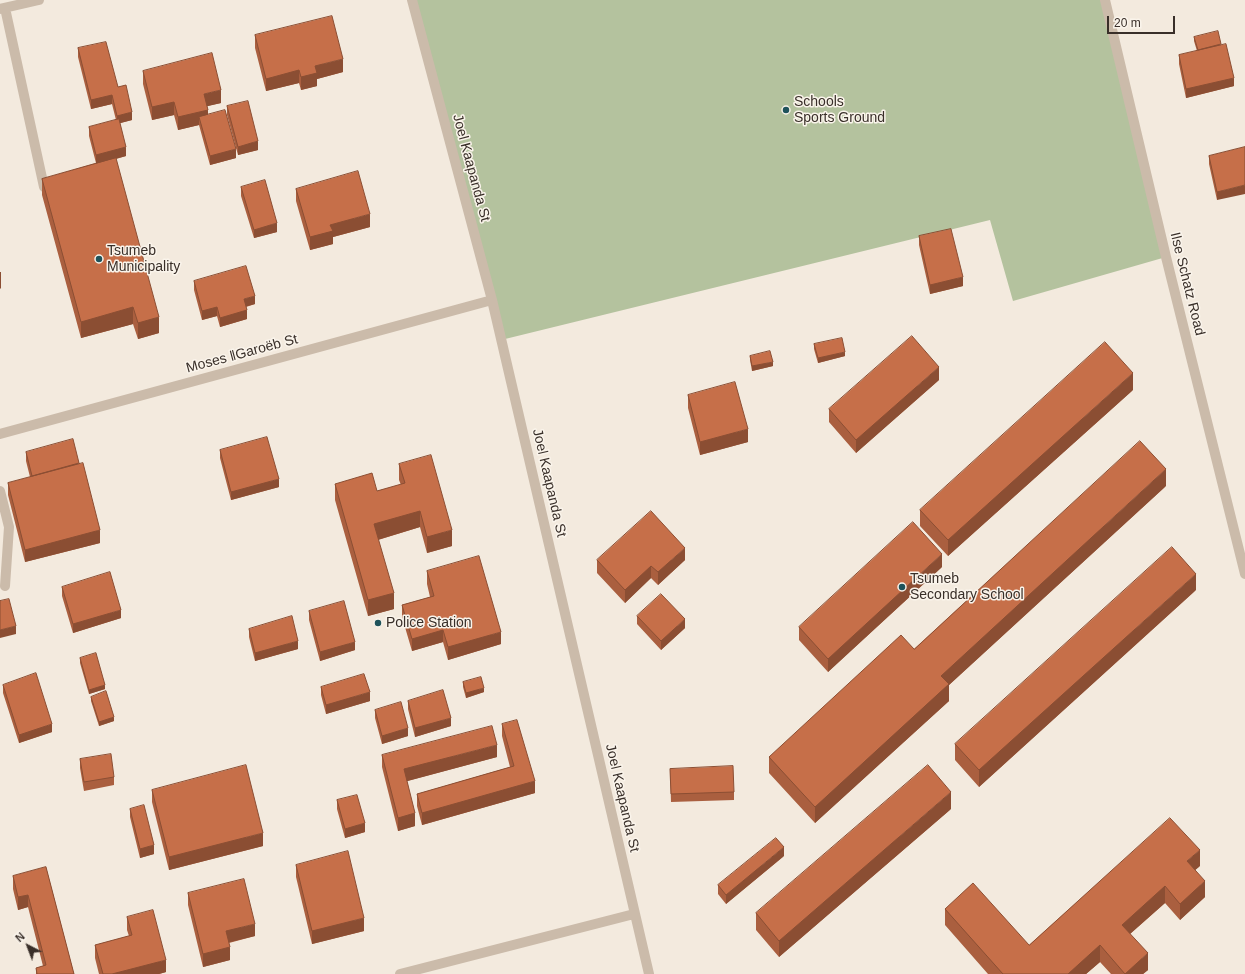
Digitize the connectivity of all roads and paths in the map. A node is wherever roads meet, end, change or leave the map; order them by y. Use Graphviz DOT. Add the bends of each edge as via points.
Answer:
graph roads {
  1 [pos="39,0"];
  2 [pos="412,0"];
  3 [pos="1105,0"];
  4 [pos="3,9"];
  5 [pos="44,187"];
  6 [pos="492,300"];
  7 [pos="0,434"];
  8 [pos="0,491"];
  9 [pos="1245,574"];
  10 [pos="5,586"];
  11 [pos="634,914"];
  12 [pos="400,974"];
  13 [pos="649,974"];
  1 -- 4 [label="street"];
  2 -- 6 [label="street, Joel Kaapanda St"];
  3 -- 9 [label="street, Ilse Schatz Road"];
  4 -- 5 [label="street"];
  6 -- 7 [label="street, Moses ǁGaroëb St"];
  6 -- 11 [label="street, Joel Kaapanda St"];
  8 -- 10 [label="street" via="9,527"];
  11 -- 12 [label="street"];
  11 -- 13 [label="street, Joel Kaapanda St"];
}
